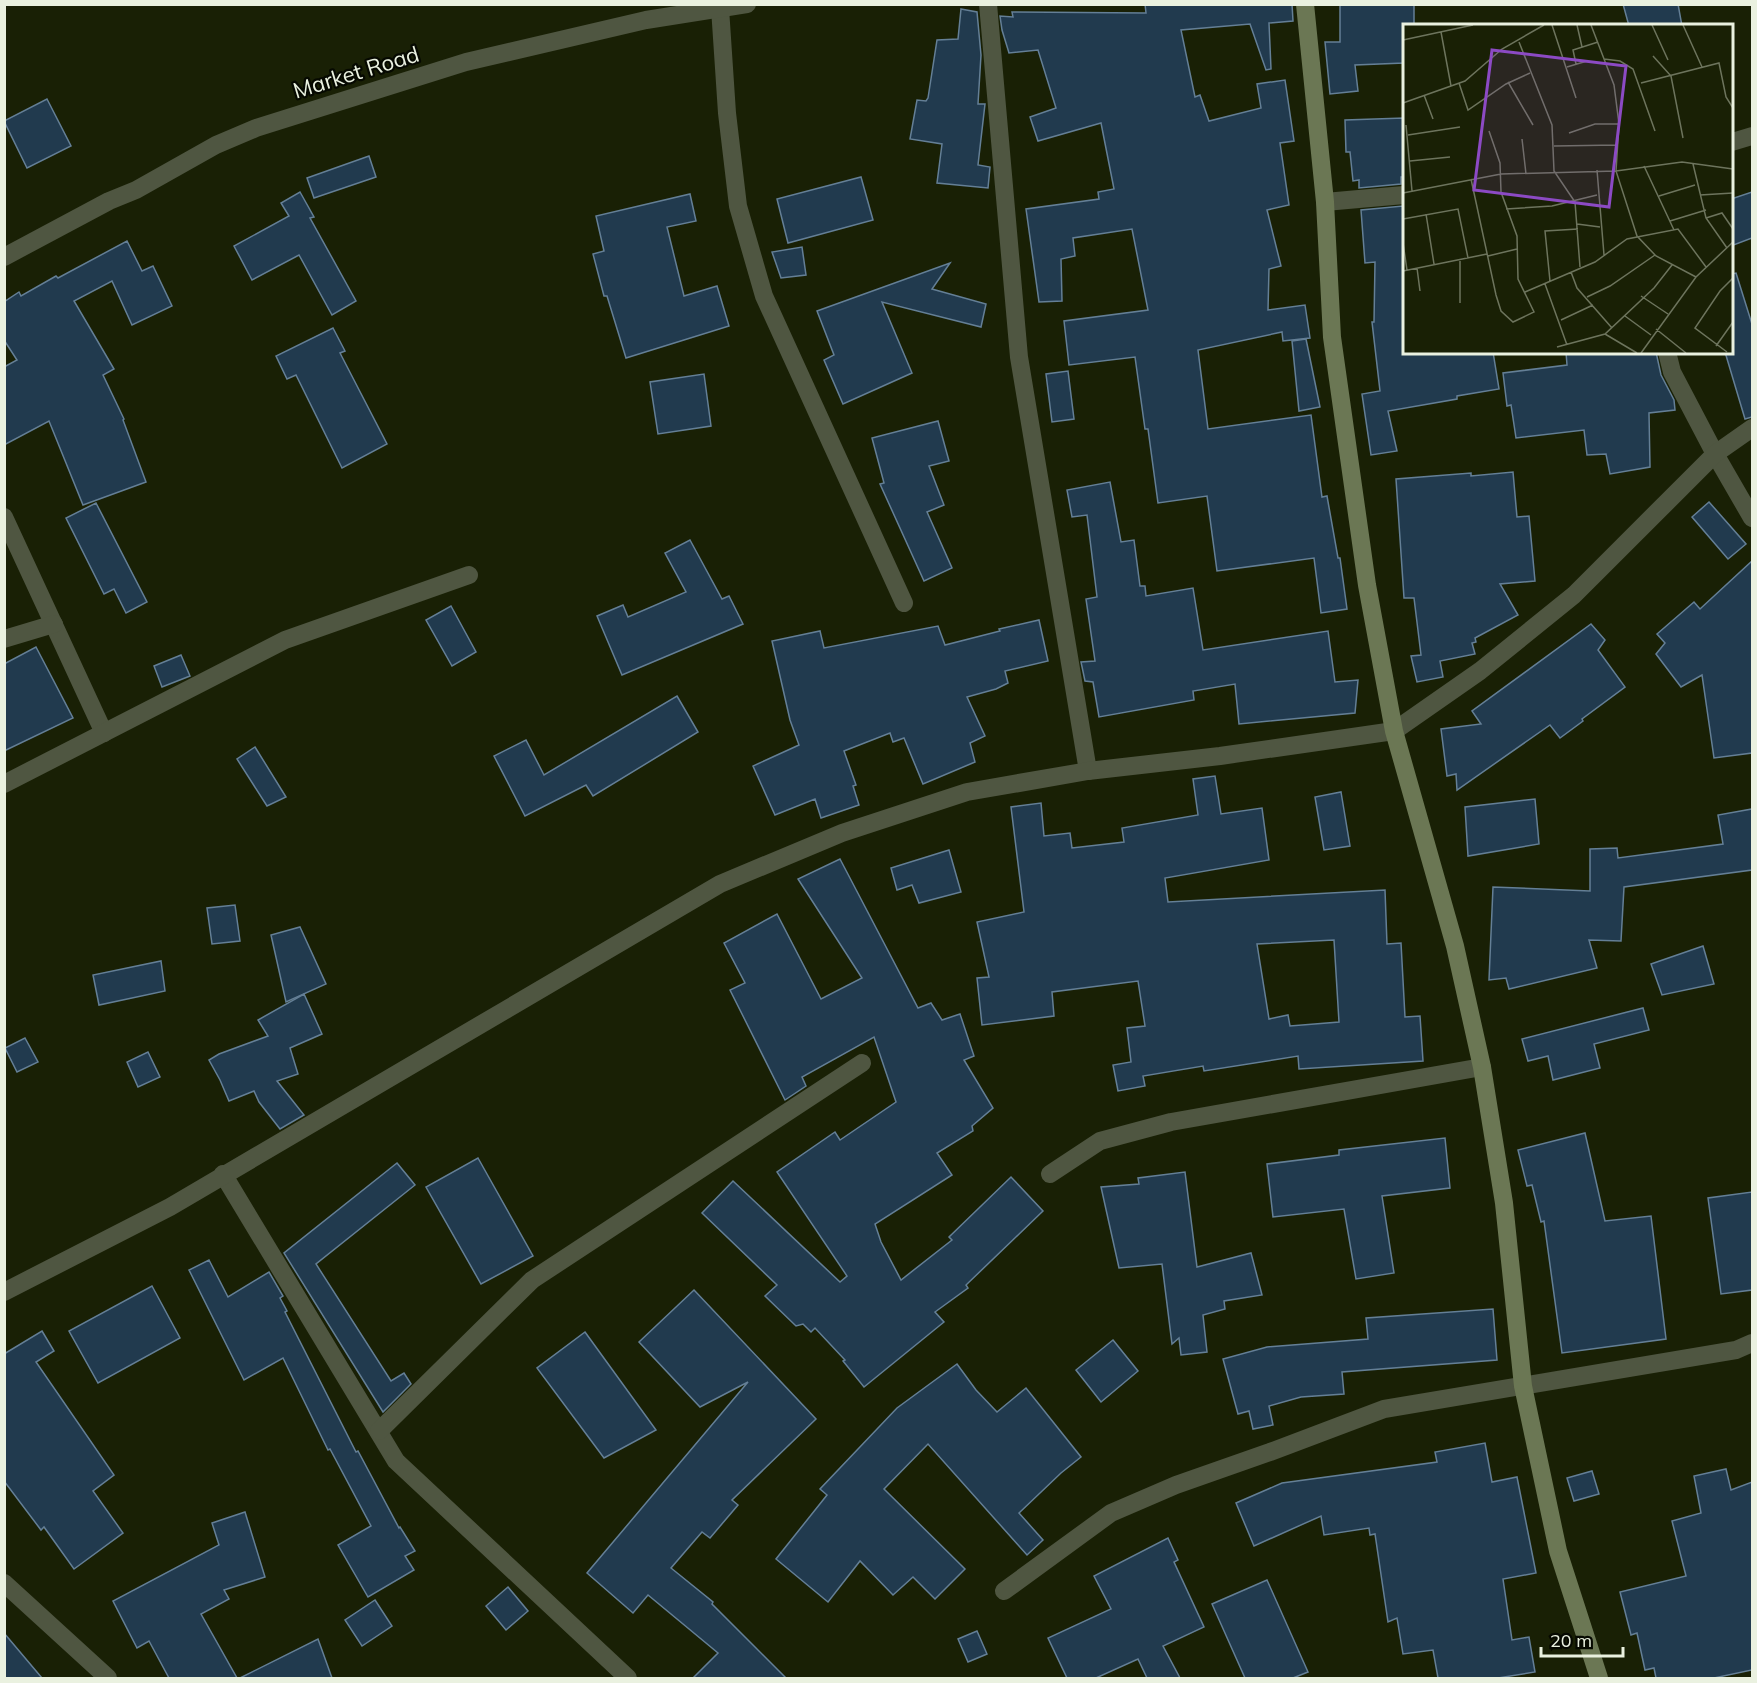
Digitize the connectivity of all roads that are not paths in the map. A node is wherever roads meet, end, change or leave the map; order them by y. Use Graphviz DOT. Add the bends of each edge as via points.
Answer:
graph roads {
  1 [pos="747,4"];
  2 [pos="988,4"];
  3 [pos="1305,4"];
  4 [pos="720,8"];
  5 [pos="1752,136"];
  6 [pos="1733,141"];
  7 [pos="1403,195"];
  8 [pos="1325,202"];
  9 [pos="4,257"];
  10 [pos="1668,354"];
  11 [pos="1752,428"];
  12 [pos="1715,454"];
  13 [pos="4,517"];
  14 [pos="1752,518"];
  15 [pos="469,576"];
  16 [pos="904,603"];
  17 [pos="54,624"];
  18 [pos="4,639"];
  19 [pos="1394,731"];
  20 [pos="104,733"];
  21 [pos="1088,771"];
  22 [pos="4,784"];
  23 [pos="862,1063"];
  24 [pos="1482,1067"];
  25 [pos="1050,1173"];
  26 [pos="223,1174"];
  27 [pos="4,1292"];
  28 [pos="1752,1343"];
  29 [pos="1523,1386"];
  30 [pos="379,1431"];
  31 [pos="4,1582"];
  32 [pos="1004,1591"];
  33 [pos="108,1678"];
  34 [pos="628,1678"];
  35 [pos="1599,1678"];
  1 -- 4 [label="street, Market Road"];
  2 -- 21 [label="street" via="1019,357"];
  3 -- 8 [label="street"];
  4 -- 9 [label="street, Market Road" via="602,29 466,62 256,128 216,145"];
  4 -- 16 [label="street" via="738,206 764,296"];
  5 -- 6 [label="street"];
  7 -- 8 [label="street"];
  8 -- 19 [label="street" via="1334,349 1367,585"];
  10 -- 12 [label="street" via="1672,372"];
  11 -- 12 [label="street"];
  12 -- 14 [label="street"];
  12 -- 19 [label="street" via="1574,595 1480,671"];
  13 -- 17 [label="street"];
  15 -- 20 [label="street" via="285,640"];
  17 -- 18 [label="street"];
  17 -- 20 [label="street"];
  19 -- 21 [label="street"];
  19 -- 24 [label="street" via="1455,946"];
  20 -- 22 [label="street"];
  21 -- 26 [label="street" via="967,792 842,832 720,884"];
  23 -- 30 [label="street" via="532,1280"];
  24 -- 25 [label="street" via="1171,1122 1100,1140"];
  24 -- 29 [label="street" via="1504,1203"];
  26 -- 27 [label="street" via="170,1207"];
  26 -- 30 [label="street"];
  28 -- 29 [label="street" via="1736,1350"];
  29 -- 32 [label="street" via="1384,1409 1176,1485 1111,1513"];
  29 -- 35 [label="street" via="1558,1551"];
  30 -- 34 [label="street" via="396,1461"];
  31 -- 33 [label="street"];
}
